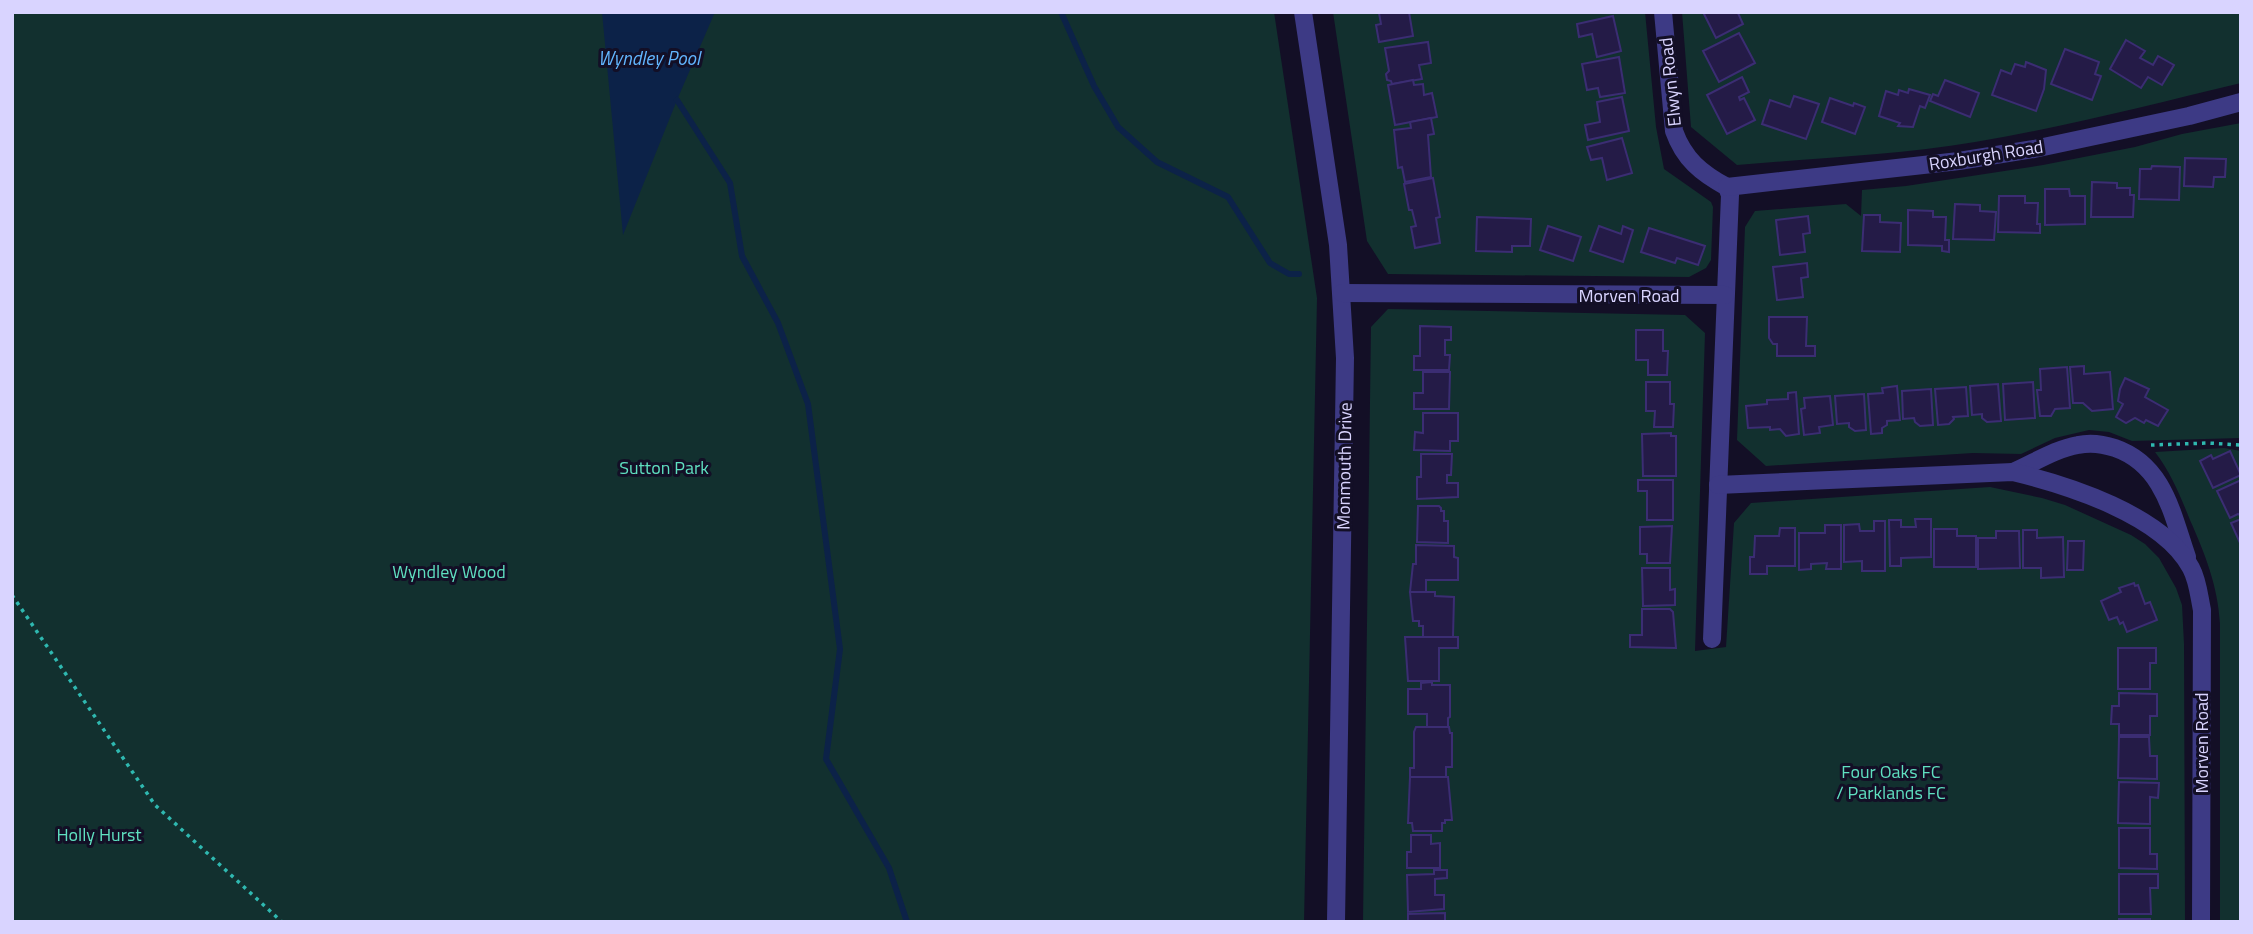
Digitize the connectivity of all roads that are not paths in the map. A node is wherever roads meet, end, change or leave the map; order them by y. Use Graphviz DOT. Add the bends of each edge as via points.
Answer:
graph roads {
  1 [pos="1303,12"];
  2 [pos="1663,12"];
  3 [pos="2241,102"];
  4 [pos="1727,187"];
  5 [pos="1342,293"];
  6 [pos="1725,295"];
  7 [pos="2013,472"];
  8 [pos="1718,485"];
  9 [pos="2191,567"];
  10 [pos="1712,639"];
  11 [pos="1336,922"];
  12 [pos="2200,922"];
  1 -- 5 [label="street, Monmouth Drive"];
  2 -- 4 [label="street, Elwyn Road" via="1679,146 1691,164"];
  3 -- 4 [label="street, Roxburgh Road" via="1984,157"];
  4 -- 6 [label="street"];
  5 -- 6 [label="street, Morven Road"];
  5 -- 11 [label="street, Monmouth Drive" via="1345,423"];
  6 -- 8 [label="street"];
  7 -- 8 [label="street, Morven Road"];
  7 -- 9 [label="street, Morven Road" via="2059,483 2118,508 2165,537"];
  7 -- 9 [label="street, Morven Road" via="2078,445 2091,443 2122,451 2158,479"];
  8 -- 10 [label="street"];
  9 -- 12 [label="street, Morven Road" via="2202,610"];
}
